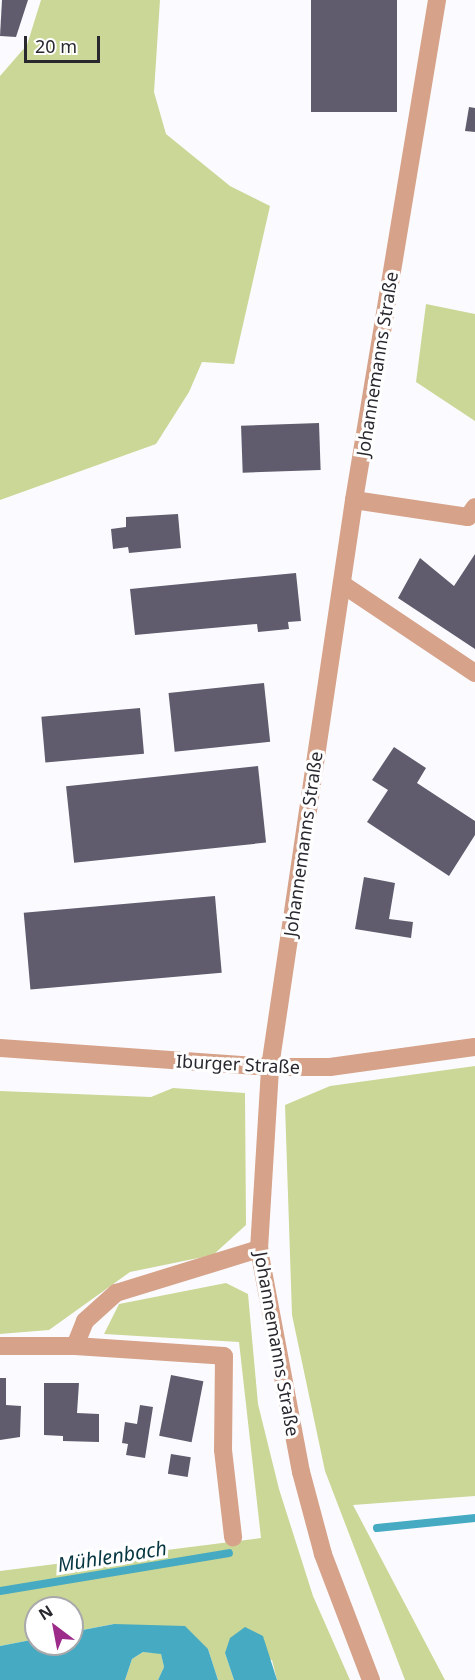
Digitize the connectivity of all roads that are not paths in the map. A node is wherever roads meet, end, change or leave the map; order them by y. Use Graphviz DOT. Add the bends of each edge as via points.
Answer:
graph roads {
  1 [pos="437,0"];
  2 [pos="354,500"];
  3 [pos="475,507"];
  4 [pos="342,584"];
  5 [pos="475,673"];
  6 [pos="475,1047"];
  7 [pos="0,1048"];
  8 [pos="270,1067"];
  9 [pos="260,1249"];
  10 [pos="0,1346"];
  11 [pos="75,1346"];
  12 [pos="234,1537"];
  13 [pos="371,1680"];
  1 -- 2 [label="street, Johannemanns Straße"];
  2 -- 3 [label="street" via="468,517"];
  2 -- 4 [label="street, Johannemanns Straße"];
  4 -- 5 [label="street"];
  4 -- 8 [label="street, Johannemanns Straße"];
  6 -- 8 [label="street, Iburger Straße" via="330,1067"];
  7 -- 8 [label="street, Iburger Straße"];
  8 -- 9 [label="street, Johannemanns Straße"];
  9 -- 11 [label="street" via="116,1293 85,1321"];
  9 -- 13 [label="street, Johannemanns Straße" via="301,1472 323,1554"];
  10 -- 11 [label="street"];
  11 -- 12 [label="street" via="224,1356 223,1450"];
}
